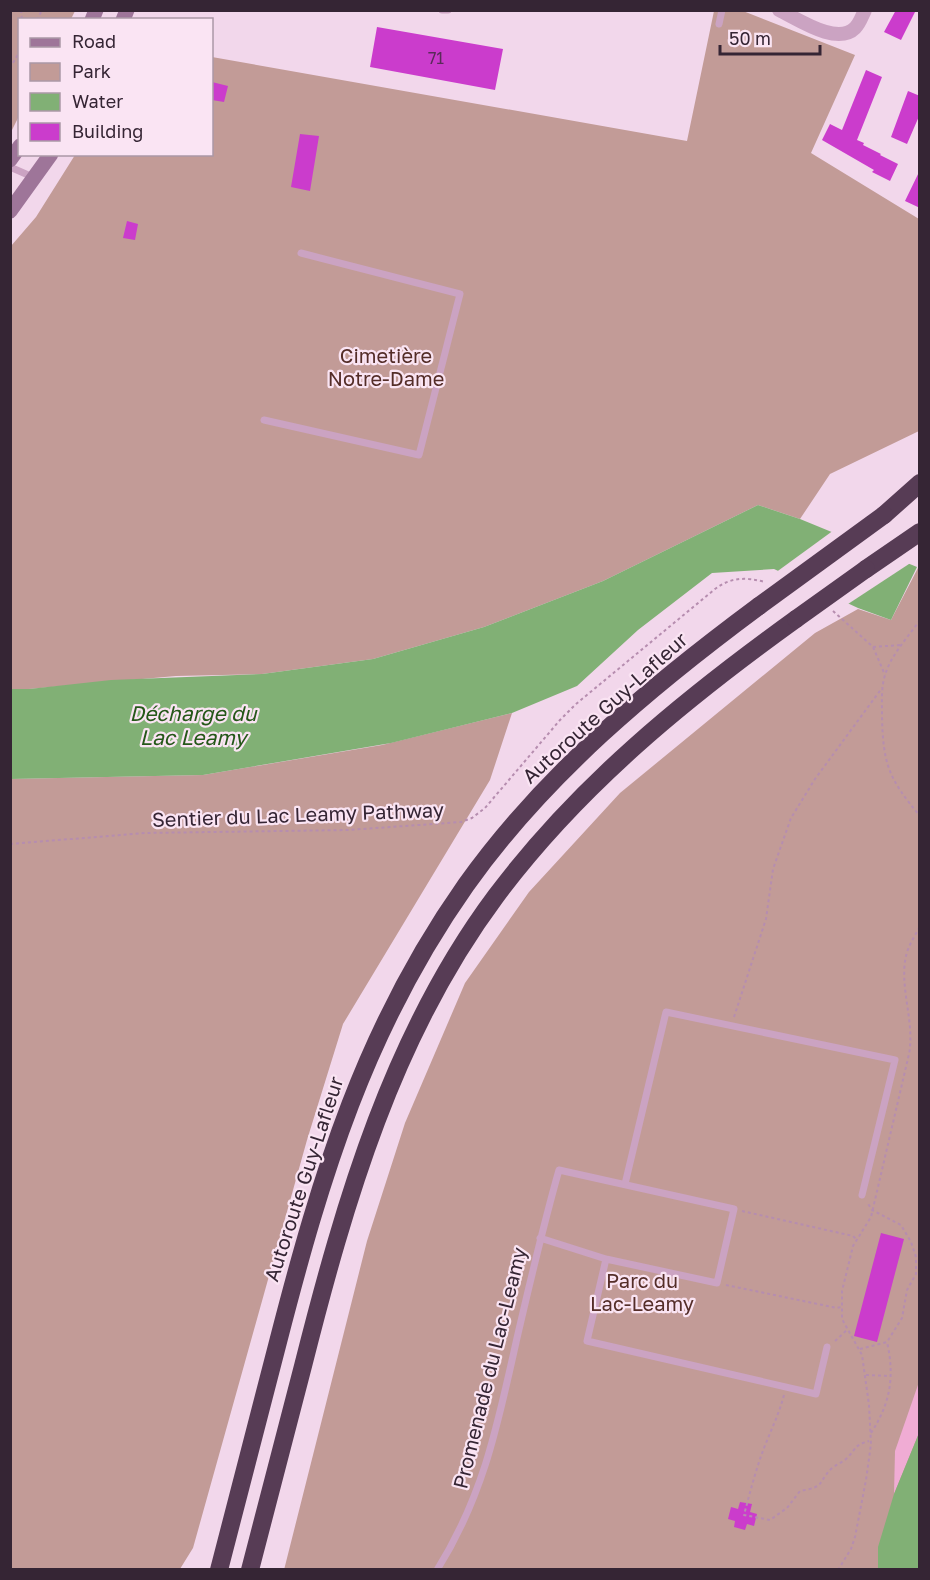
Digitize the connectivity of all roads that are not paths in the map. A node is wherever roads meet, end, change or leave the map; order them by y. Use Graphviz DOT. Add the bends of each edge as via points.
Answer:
graph roads {
  1 [pos="442,10"];
  2 [pos="448,10"];
  3 [pos="722,10"];
  4 [pos="779,10"];
  5 [pos="865,10"];
  6 [pos="719,24"];
  7 [pos="50,156"];
  8 [pos="10,167"];
  9 [pos="36,178"];
  10 [pos="10,211"];
  11 [pos="301,253"];
  12 [pos="264,420"];
  13 [pos="920,483"];
  14 [pos="920,492"];
  15 [pos="884,515"];
  16 [pos="920,532"];
  17 [pos="625,1184"];
  18 [pos="862,1195"];
  19 [pos="540,1238"];
  20 [pos="606,1259"];
  21 [pos="827,1347"];
  22 [pos="219,1569"];
  23 [pos="250,1569"];
  24 [pos="437,1569"];
  1 -- 2 [label="lane"];
  3 -- 6 [label="lane"];
  4 -- 5 [label="street" via="834,35 855,28"];
  7 -- 9 [label="main road"];
  8 -- 9 [label="lane"];
  9 -- 10 [label="main road"];
  11 -- 12 [label="lane" via="460,294 419,455"];
  13 -- 15 [label="highway"];
  14 -- 15 [label="highway, Autoroute Guy-Lafleur"];
  15 -- 22 [label="highway, Autoroute Guy-Lafleur, bridge" via="657,686 587,748 526,810 439,925 411,971 366,1063 328,1164"];
  16 -- 23 [label="highway, bridge" via="676,709 587,790 495,897 437,987 409,1041 353,1183"];
  17 -- 18 [label="lane" via="666,1012 894,1060"];
  17 -- 19 [label="lane, Promenade du Lac-Leamy" via="559,1170"];
  17 -- 20 [label="lane" via="734,1209 717,1283"];
  19 -- 20 [label="lane"];
  19 -- 24 [label="lane, Promenade du Lac-Leamy" via="486,1465 464,1524"];
  20 -- 21 [label="lane" via="587,1341 816,1394"];
}
